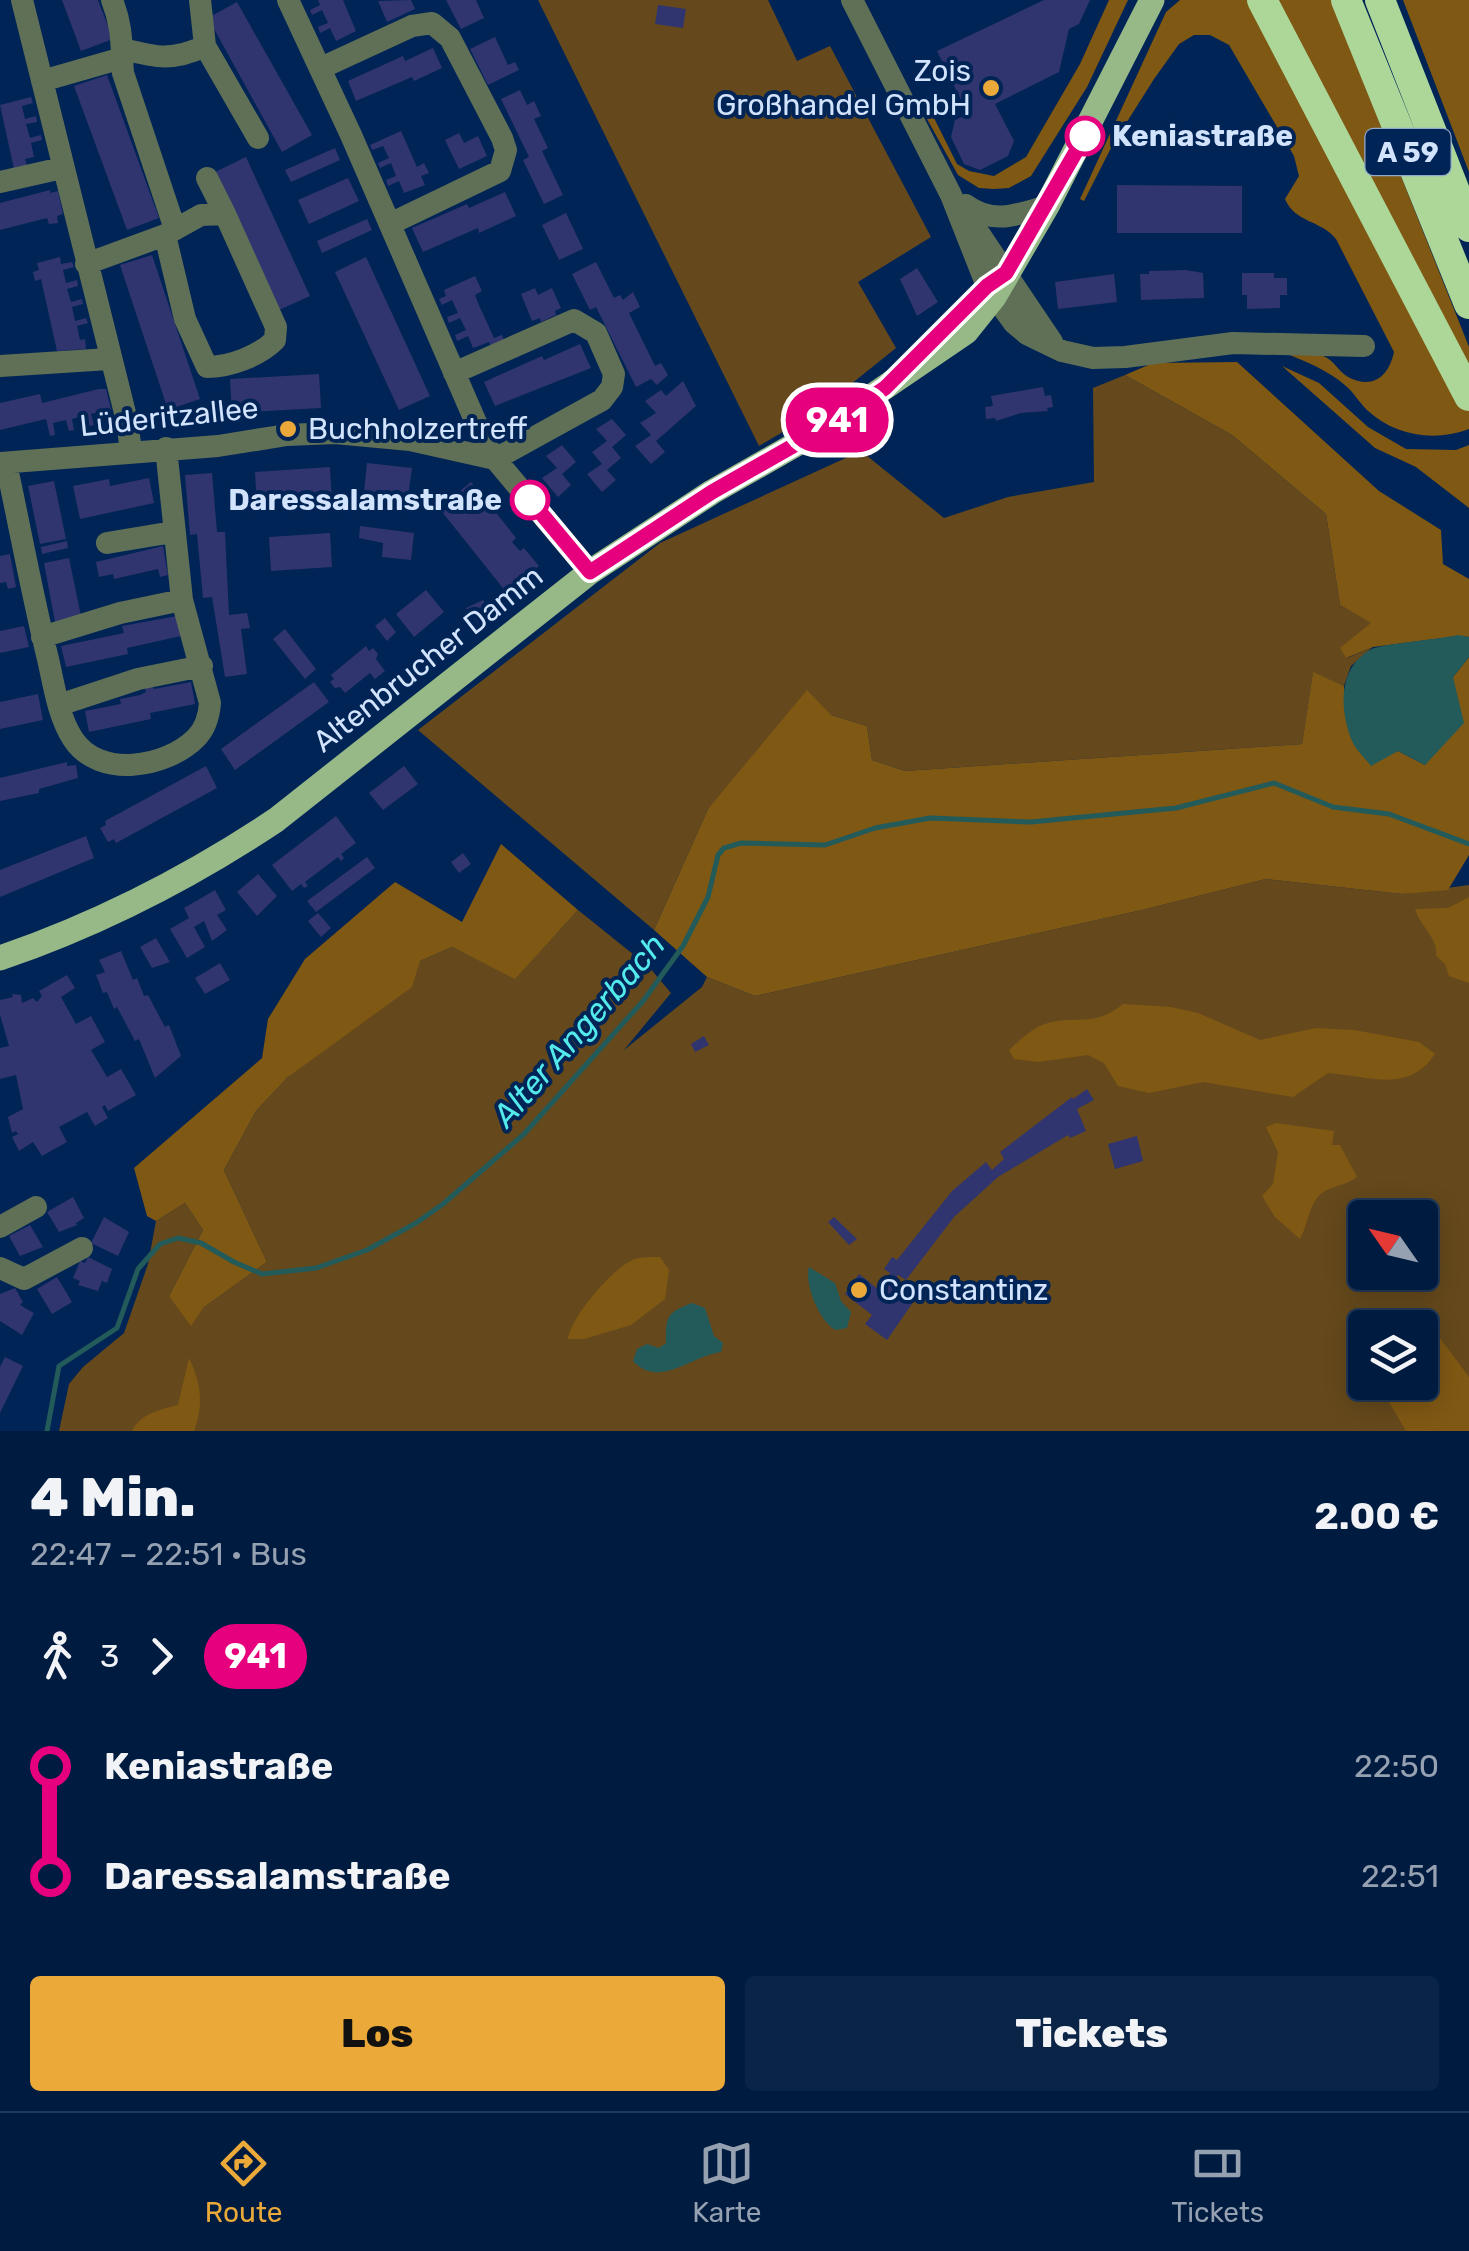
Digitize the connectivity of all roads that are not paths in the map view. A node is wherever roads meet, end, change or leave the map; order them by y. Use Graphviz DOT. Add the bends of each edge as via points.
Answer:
graph roads {
  1 [pos="11,0"];
  2 [pos="22,0"];
  3 [pos="112,0"];
  4 [pos="200,0"];
  5 [pos="288,0"];
  6 [pos="852,0"];
  7 [pos="1152,0"];
  8 [pos="1262,0"];
  9 [pos="1346,0"];
  10 [pos="1380,0"];
  11 [pos="0,2"];
  12 [pos="204,46"];
  13 [pos="123,54"];
  14 [pos="321,68"];
  15 [pos="42,81"];
  16 [pos="258,138"];
  17 [pos="62,168"];
  18 [pos="207,178"];
  19 [pos="0,182"];
  20 [pos="951,195"];
  21 [pos="1047,206"];
  22 [pos="224,214"];
  23 [pos="390,224"];
  24 [pos="1469,228"];
  25 [pos="170,232"];
  26 [pos="86,264"];
  27 [pos="996,286"];
  28 [pos="1469,304"];
  29 [pos="1364,346"];
  30 [pos="109,359"];
  31 [pos="0,366"];
  32 [pos="454,373"];
  33 [pos="1469,396"];
  34 [pos="166,448"];
  35 [pos="131,451"];
  36 [pos="495,459"];
  37 [pos="3,463"];
  38 [pos="173,532"];
  39 [pos="107,543"];
  40 [pos="590,572"];
  41 [pos="182,600"];
  42 [pos="42,636"];
  43 [pos="202,666"];
  44 [pos="58,705"];
  45 [pos="0,958"];
  46 [pos="36,1207"];
  47 [pos="0,1227"];
  48 [pos="82,1248"];
  49 [pos="0,1268"];
  1 -- 11 [label="street"];
  2 -- 15 [label="street"];
  3 -- 13 [label="street"];
  4 -- 12 [label="street"];
  5 -- 14 [label="street"];
  6 -- 20 [label="street"];
  7 -- 21 [label="main road, Altenbrucher Damm"];
  8 -- 33 [label="highway"];
  9 -- 28 [label="highway, A 59"];
  10 -- 24 [label="highway, A 59"];
  12 -- 13 [label="street" via="182,57"];
  12 -- 16 [label="street"];
  13 -- 15 [label="street"];
  13 -- 25 [label="street" via="122,73"];
  14 -- 23 [label="street"];
  14 -- 23 [label="street" via="432,23 450,38 502,138 500,170"];
  15 -- 17 [label="street"];
  17 -- 19 [label="street"];
  17 -- 26 [label="street"];
  18 -- 22 [label="street"];
  20 -- 21 [label="street" via="979,215 1000,219"];
  20 -- 27 [label="street" via="979,229"];
  21 -- 27 [label="main road, Altenbrucher Damm"];
  22 -- 25 [label="street" via="201,214"];
  22 -- 25 [label="street" via="276,327 266,349 220,367 207,367 185,319"];
  23 -- 32 [label="street"];
  25 -- 26 [label="street"];
  26 -- 30 [label="street"];
  27 -- 29 [label="street" via="1014,323 1028,334 1093,358 1232,343"];
  27 -- 40 [label="main road, Altenbrucher Damm" via="966,332"];
  30 -- 31 [label="street"];
  30 -- 35 [label="street"];
  32 -- 36 [label="street"];
  32 -- 36 [label="street" via="574,320 596,333 614,374 612,388 602,400"];
  34 -- 35 [label="street, Lüderitzallee"];
  34 -- 36 [label="street, Lüderitzallee" via="335,433 410,440"];
  34 -- 38 [label="street"];
  35 -- 37 [label="street, Lüderitzallee"];
  36 -- 40 [label="street"];
  37 -- 42 [label="street"];
  38 -- 39 [label="street"];
  38 -- 41 [label="street"];
  40 -- 45 [label="main road, Altenbrucher Damm" via="228,852 128,908"];
  41 -- 42 [label="street"];
  41 -- 43 [label="street"];
  42 -- 44 [label="street"];
  43 -- 44 [label="street"];
  43 -- 44 [label="street" via="208,721 196,738 154,762 91,758 70,734"];
  46 -- 47 [label="street"];
  48 -- 49 [label="street" via="24,1279"];
}
